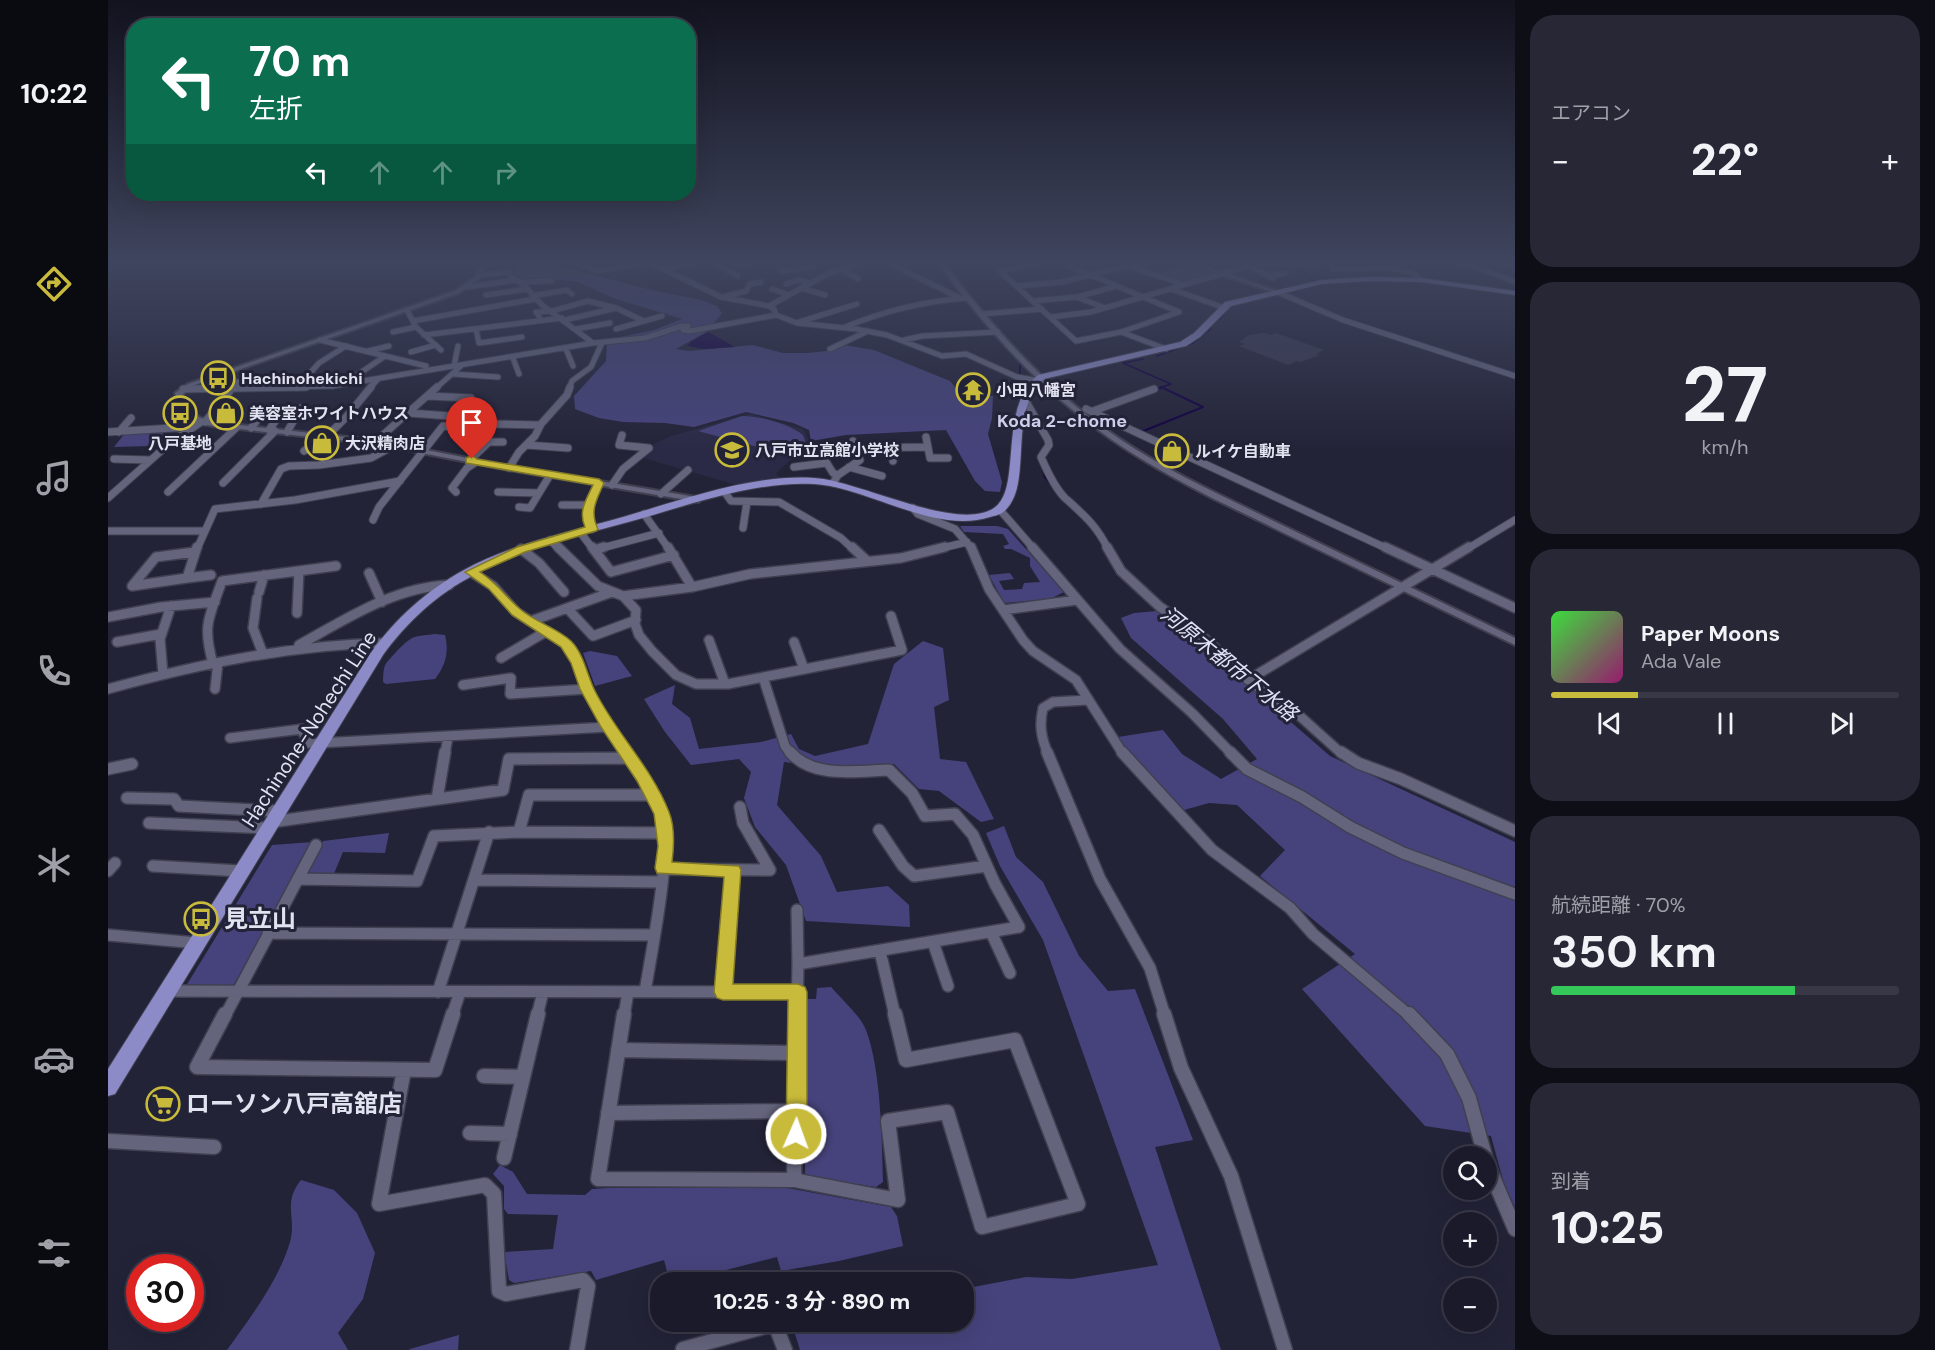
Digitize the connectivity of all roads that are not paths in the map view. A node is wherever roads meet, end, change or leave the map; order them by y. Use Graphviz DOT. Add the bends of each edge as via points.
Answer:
graph roads {
  1 [pos="360,326"];
  2 [pos="410,326"];
  3 [pos="417,326"];
  4 [pos="460,326"];
  5 [pos="504,326"];
  6 [pos="572,326"];
  7 [pos="593,326"];
  8 [pos="626,326"];
  9 [pos="682,326"];
  10 [pos="688,326"];
  11 [pos="717,326"];
  12 [pos="832,326"];
  13 [pos="994,326"];
  14 [pos="996,326"];
  15 [pos="1060,326"];
  16 [pos="1138,326"];
  17 [pos="1205,326"];
  18 [pos="1361,326"];
  19 [pos="844,327"];
  20 [pos="476,329"];
  21 [pos="576,329"];
  22 [pos="616,329"];
  23 [pos="461,330"];
  24 [pos="868,331"];
  25 [pos="393,332"];
  26 [pos="998,332"];
  27 [pos="1121,332"];
  28 [pos="424,335"];
  29 [pos="522,337"];
  30 [pos="320,340"];
  31 [pos="904,340"];
  32 [pos="602,343"];
  33 [pos="594,344"];
  34 [pos="346,346"];
  35 [pos="389,346"];
  36 [pos="458,346"];
  37 [pos="566,349"];
  38 [pos="830,349"];
  39 [pos="1166,349"];
  40 [pos="484,350"];
  41 [pos="366,351"];
  42 [pos="411,352"];
  43 [pos="385,356"];
  44 [pos="513,358"];
  45 [pos="488,360"];
  46 [pos="573,366"];
  47 [pos="431,368"];
  48 [pos="456,369"];
  49 [pos="519,374"];
  50 [pos="498,376"];
  51 [pos="1515,376"];
  52 [pos="1041,377"];
  53 [pos="378,378"];
  54 [pos="238,382"];
  55 [pos="345,384"];
  56 [pos="297,388"];
  57 [pos="183,389"];
  58 [pos="1154,389"];
  59 [pos="232,390"];
  60 [pos="428,396"];
  61 [pos="471,398"];
  62 [pos="1024,398"];
  63 [pos="301,408"];
  64 [pos="1089,410"];
  65 [pos="263,412"];
  66 [pos="280,413"];
  67 [pos="409,413"];
  68 [pos="450,417"];
  69 [pos="131,418"];
  70 [pos="203,422"];
  71 [pos="494,424"];
  72 [pos="540,425"];
  73 [pos="190,427"];
  74 [pos="237,427"];
  75 [pos="251,428"];
  76 [pos="272,430"];
  77 [pos="488,431"];
  78 [pos="108,432"];
  79 [pos="119,432"];
  80 [pos="288,432"];
  81 [pos="622,435"];
  82 [pos="326,436"];
  83 [pos="926,437"];
  84 [pos="375,442"];
  85 [pos="503,442"];
  86 [pos="395,445"];
  87 [pos="527,445"];
  88 [pos="927,447"];
  89 [pos="568,448"];
  90 [pos="891,448"];
  91 [pos="818,449"];
  92 [pos="422,450"];
  93 [pos="304,451"];
  94 [pos="948,458"];
  95 [pos="114,459"];
  96 [pos="150,460"];
  97 [pos="473,461"];
  98 [pos="893,461"];
  99 [pos="826,463"];
  100 [pos="794,467"];
  101 [pos="849,467"];
  102 [pos="509,468"];
  103 [pos="688,470"];
  104 [pos="550,474"];
  105 [pos="882,476"];
  106 [pos="836,479"];
  107 [pos="400,481"];
  108 [pos="223,483"];
  109 [pos="599,483"];
  110 [pos="612,485"];
  111 [pos="108,486"];
  112 [pos="120,487"];
  113 [pos="168,492"];
  114 [pos="456,492"];
  115 [pos="498,492"];
  116 [pos="539,493"];
  117 [pos="661,494"];
  118 [pos="726,494"];
  119 [pos="108,498"];
  120 [pos="696,500"];
  121 [pos="747,502"];
  122 [pos="261,504"];
  123 [pos="562,505"];
  124 [pos="588,506"];
  125 [pos="519,507"];
  126 [pos="913,508"];
  127 [pos="1000,510"];
  128 [pos="644,514"];
  129 [pos="373,520"];
  130 [pos="1515,520"];
  131 [pos="743,528"];
  132 [pos="586,530"];
  133 [pos="108,531"];
  134 [pos="203,531"];
  135 [pos="659,533"];
  136 [pos="550,540"];
  137 [pos="967,542"];
  138 [pos="521,549"];
  139 [pos="594,550"];
  140 [pos="195,552"];
  141 [pos="674,555"];
  142 [pos="866,560"];
  143 [pos="336,566"];
  144 [pos="1433,569"];
  145 [pos="299,571"];
  146 [pos="471,572"];
  147 [pos="369,573"];
  148 [pos="210,575"];
  149 [pos="264,575"];
  150 [pos="187,578"];
  151 [pos="449,585"];
  152 [pos="1405,585"];
  153 [pos="692,587"];
  154 [pos="564,592"];
  155 [pos="612,592"];
  156 [pos="623,596"];
  157 [pos="1077,600"];
  158 [pos="215,602"];
  159 [pos="382,602"];
  160 [pos="171,606"];
  161 [pos="567,608"];
  162 [pos="1515,608"];
  163 [pos="1003,610"];
  164 [pos="297,613"];
  165 [pos="891,616"];
  166 [pos="108,617"];
  167 [pos="636,620"];
  168 [pos="531,621"];
  169 [pos="547,631"];
  170 [pos="160,634"];
  171 [pos="1515,635"];
  172 [pos="709,640"];
  173 [pos="117,642"];
  174 [pos="794,642"];
  175 [pos="1515,642"];
  176 [pos="385,643"];
  177 [pos="294,648"];
  178 [pos="263,654"];
  179 [pos="501,658"];
  180 [pos="216,663"];
  181 [pos="804,669"];
  182 [pos="163,674"];
  183 [pos="763,677"];
  184 [pos="1248,680"];
  185 [pos="725,684"];
  186 [pos="463,685"];
  187 [pos="108,689"];
  188 [pos="215,689"];
  189 [pos="587,689"];
  190 [pos="1088,700"];
  191 [pos="608,727"];
  192 [pos="448,737"];
  193 [pos="230,738"];
  194 [pos="320,743"];
  195 [pos="628,758"];
  196 [pos="132,764"];
  197 [pos="108,769"];
  198 [pos="654,795"];
  199 [pos="127,798"];
  200 [pos="437,799"];
  201 [pos="740,807"];
  202 [pos="272,821"];
  203 [pos="149,823"];
  204 [pos="879,830"];
  205 [pos="1515,831"];
  206 [pos="489,832"];
  207 [pos="519,832"];
  208 [pos="664,833"];
  209 [pos="316,845"];
  210 [pos="153,866"];
  211 [pos="987,866"];
  212 [pos="663,868"];
  213 [pos="733,870"];
  214 [pos="241,871"];
  215 [pos="298,879"];
  216 [pos="475,880"];
  217 [pos="662,882"];
  218 [pos="1515,894"];
  219 [pos="797,910"];
  220 [pos="991,932"];
  221 [pos="268,933"];
  222 [pos="457,933"];
  223 [pos="108,935"];
  224 [pos="654,935"];
  225 [pos="197,942"];
  226 [pos="933,942"];
  227 [pos="880,951"];
  228 [pos="798,964"];
  229 [pos="1010,973"];
  230 [pos="948,986"];
  231 [pos="167,991"];
  232 [pos="236,991"];
  233 [pos="438,992"];
  234 [pos="460,992"];
  235 [pos="543,992"];
  236 [pos="628,992"];
  237 [pos="645,992"];
  238 [pos="723,992"];
  239 [pos="798,992"];
  240 [pos="618,1050"];
  241 [pos="798,1053"];
  242 [pos="404,1070"];
  243 [pos="484,1076"];
  244 [pos="523,1077"];
  245 [pos="108,1087"];
  246 [pos="797,1111"];
  247 [pos="608,1113"];
  248 [pos="470,1133"];
  249 [pos="510,1134"];
  250 [pos="108,1141"];
  251 [pos="1482,1146"];
  252 [pos="214,1147"];
  253 [pos="504,1158"];
  254 [pos="794,1180"];
  255 [pos="1497,1187"];
  256 [pos="1515,1229"];
  257 [pos="682,1349"];
  258 [pos="577,1350"];
  259 [pos="785,1350"];
  260 [pos="1285,1350"];
  1 -- 30 [label="street"];
  2 -- 25 [label="street"];
  3 -- 28 [label="street"];
  4 -- 23 [label="street"];
  5 -- 20 [label="street"];
  6 -- 21 [label="street"];
  7 -- 21 [label="street"];
  8 -- 22 [label="street"];
  9 -- 32 [label="street" via="655,335"];
  10 -- 11 [label="street" via="683,330"];
  12 -- 19 [label="street"];
  13 -- 26 [label="street"];
  14 -- 52 [label="street"];
  15 -- 27 [label="street" via="1076,341"];
  16 -- 27 [label="street"];
  17 -- 39 [label="main road" via="1183,344"];
  18 -- 51 [label="street"];
  19 -- 24 [label="street"];
  20 -- 23 [label="street"];
  20 -- 29 [label="street" via="479,343"];
  21 -- 33 [label="street"];
  23 -- 28 [label="street"];
  24 -- 31 [label="street"];
  24 -- 38 [label="street"];
  26 -- 31 [label="street"];
  26 -- 52 [label="street"];
  27 -- 39 [label="street"];
  28 -- 42 [label="street" via="438,347"];
  30 -- 34 [label="street"];
  30 -- 57 [label="street"];
  31 -- 52 [label="street" via="937,355 970,355 1017,377"];
  32 -- 33 [label="street"];
  32 -- 72 [label="street" via="591,367 572,381 567,395"];
  33 -- 37 [label="street"];
  34 -- 41 [label="street"];
  34 -- 56 [label="street" via="319,363"];
  35 -- 41 [label="street"];
  36 -- 48 [label="street"];
  37 -- 44 [label="street"];
  37 -- 46 [label="street"];
  39 -- 52 [label="main road"];
  40 -- 45 [label="street"];
  41 -- 43 [label="street"];
  43 -- 47 [label="street"];
  43 -- 55 [label="street"];
  44 -- 45 [label="street"];
  44 -- 49 [label="street"];
  45 -- 48 [label="street"];
  47 -- 48 [label="street"];
  47 -- 53 [label="street"];
  48 -- 50 [label="street"];
  48 -- 60 [label="street"];
  52 -- 62 [label="main road"];
  52 -- 64 [label="street"];
  52 -- 152 [label="street" via="1103,430 1161,467"];
  53 -- 55 [label="street"];
  53 -- 82 [label="street" via="349,417"];
  54 -- 59 [label="street"];
  55 -- 56 [label="street"];
  56 -- 59 [label="street"];
  57 -- 59 [label="street"];
  57 -- 70 [label="street" via="179,393 185,413"];
  58 -- 64 [label="street"];
  59 -- 70 [label="street"];
  60 -- 61 [label="street"];
  60 -- 67 [label="street"];
  62 -- 127 [label="main road" via="1012,493 1008,504"];
  62 -- 184 [label="street" via="1048,440 1041,457 1052,479 1064,497 1090,519 1121,571 1160,607 1219,651"];
  63 -- 80 [label="street"];
  64 -- 144 [label="street"];
  64 -- 152 [label="street" via="1113,431 1189,477"];
  65 -- 75 [label="street"];
  66 -- 76 [label="street"];
  67 -- 68 [label="street"];
  67 -- 84 [label="street"];
  69 -- 79 [label="street"];
  70 -- 73 [label="street"];
  70 -- 74 [label="street"];
  71 -- 72 [label="street"];
  72 -- 87 [label="street"];
  73 -- 79 [label="street"];
  73 -- 96 [label="street"];
  74 -- 75 [label="street"];
  74 -- 113 [label="street"];
  75 -- 76 [label="street"];
  76 -- 80 [label="street"];
  76 -- 108 [label="street"];
  77 -- 92 [label="street" via="443,426"];
  78 -- 79 [label="street"];
  80 -- 82 [label="street"];
  81 -- 110 [label="street" via="619,445 649,448 623,469"];
  82 -- 84 [label="street"];
  82 -- 93 [label="street"];
  83 -- 88 [label="street"];
  84 -- 86 [label="street"];
  85 -- 97 [label="street" via="489,442"];
  86 -- 92 [label="street"];
  86 -- 122 [label="street" via="371,458 281,469"];
  87 -- 89 [label="street"];
  87 -- 102 [label="street"];
  88 -- 90 [label="street"];
  88 -- 94 [label="street" via="930,458"];
  90 -- 98 [label="street"];
  90 -- 101 [label="street" via="854,444 860,460"];
  91 -- 99 [label="street"];
  92 -- 97 [label="street"];
  92 -- 107 [label="street"];
  95 -- 96 [label="street"];
  96 -- 112 [label="street"];
  97 -- 102 [label="street"];
  97 -- 114 [label="street" via="452,488"];
  99 -- 100 [label="street"];
  99 -- 106 [label="street"];
  101 -- 105 [label="street"];
  101 -- 106 [label="street"];
  102 -- 104 [label="street"];
  103 -- 117 [label="street"];
  104 -- 109 [label="street"];
  104 -- 116 [label="street"];
  106 -- 118 [label="main road, Hachinohe-Nohechi Line"];
  106 -- 126 [label="main road, Hachinohe-Nohechi Line"];
  107 -- 122 [label="street"];
  107 -- 129 [label="street"];
  109 -- 110 [label="street"];
  109 -- 124 [label="street"];
  110 -- 117 [label="street"];
  111 -- 112 [label="street"];
  112 -- 119 [label="street"];
  115 -- 116 [label="street"];
  116 -- 125 [label="street" via="530,508"];
  117 -- 120 [label="street"];
  118 -- 120 [label="main road, Hachinohe-Nohechi Line"];
  118 -- 121 [label="street" via="731,501"];
  120 -- 128 [label="main road, Hachinohe-Nohechi Line"];
  121 -- 131 [label="street"];
  121 -- 142 [label="street" via="779,502 841,538"];
  122 -- 134 [label="street" via="216,509"];
  123 -- 124 [label="street"];
  124 -- 132 [label="street"];
  126 -- 127 [label="main road, Hachinohe-Nohechi Line" via="956,518 974,518"];
  126 -- 137 [label="street" via="918,514 954,529"];
  127 -- 157 [label="street"];
  128 -- 132 [label="main road, Hachinohe-Nohechi Line"];
  128 -- 135 [label="street"];
  130 -- 144 [label="street"];
  132 -- 136 [label="main road, Hachinohe-Nohechi Line"];
  132 -- 139 [label="street"];
  133 -- 134 [label="street"];
  134 -- 140 [label="street"];
  135 -- 139 [label="street"];
  135 -- 141 [label="street"];
  136 -- 138 [label="main road, Hachinohe-Nohechi Line"];
  136 -- 155 [label="street" via="598,586"];
  137 -- 142 [label="street" via="901,558"];
  137 -- 163 [label="street"];
  138 -- 146 [label="main road, Hachinohe-Nohechi Line"];
  138 -- 154 [label="street"];
  139 -- 141 [label="street" via="611,572"];
  140 -- 150 [label="street"];
  140 -- 150 [label="street" via="156,557 132,586"];
  141 -- 153 [label="street"];
  142 -- 153 [label="street" via="750,574"];
  143 -- 145 [label="street"];
  144 -- 152 [label="street"];
  144 -- 162 [label="street"];
  145 -- 149 [label="street"];
  145 -- 164 [label="street"];
  146 -- 151 [label="main road, Hachinohe-Nohechi Line"];
  146 -- 168 [label="street" via="493,586 516,612"];
  147 -- 159 [label="street"];
  148 -- 150 [label="street"];
  149 -- 158 [label="street" via="222,581"];
  149 -- 178 [label="street" via="253,628"];
  151 -- 159 [label="street" via="437,584"];
  151 -- 176 [label="main road, Hachinohe-Nohechi Line" via="423,604"];
  152 -- 171 [label="street"];
  152 -- 175 [label="street"];
  152 -- 184 [label="street"];
  153 -- 156 [label="street"];
  155 -- 156 [label="street"];
  155 -- 161 [label="street"];
  156 -- 167 [label="street" via="636,610"];
  157 -- 163 [label="street"];
  157 -- 218 [label="street" via="1120,649 1247,769 1403,853"];
  158 -- 160 [label="street"];
  158 -- 180 [label="street" via="206,639"];
  159 -- 177 [label="street"];
  160 -- 166 [label="street"];
  160 -- 170 [label="street"];
  161 -- 167 [label="street" via="593,636"];
  161 -- 168 [label="street"];
  163 -- 190 [label="street" via="1033,651 1076,680"];
  165 -- 181 [label="street" via="902,650"];
  167 -- 185 [label="street" via="636,630 678,676 699,685"];
  168 -- 169 [label="street"];
  169 -- 179 [label="street"];
  169 -- 189 [label="street" via="566,644"];
  170 -- 173 [label="street"];
  170 -- 182 [label="street" via="158,649"];
  172 -- 185 [label="street"];
  174 -- 181 [label="street"];
  176 -- 177 [label="street"];
  176 -- 194 [label="main road, Hachinohe-Nohechi Line"];
  177 -- 178 [label="street"];
  178 -- 180 [label="street"];
  180 -- 182 [label="street"];
  180 -- 188 [label="street"];
  181 -- 183 [label="street"];
  182 -- 187 [label="street"];
  183 -- 185 [label="street"];
  183 -- 211 [label="street" via="785,746 796,759 835,771 889,770 912,793 925,816 955,814 964,821"];
  184 -- 205 [label="street" via="1292,709 1358,763 1401,778"];
  186 -- 189 [label="street" via="512,678 510,694"];
  189 -- 191 [label="street"];
  190 -- 251 [label="street" via="1121,751 1212,850 1290,908 1313,934 1406,1011 1447,1054 1469,1098"];
  190 -- 260 [label="street" via="1053,702 1043,708 1041,737 1100,879 1150,968 1181,1068 1231,1176"];
  191 -- 192 [label="street"];
  191 -- 195 [label="street"];
  192 -- 194 [label="street"];
  192 -- 200 [label="street"];
  193 -- 194 [label="street" via="302,729 308,743"];
  194 -- 202 [label="main road, Hachinohe-Nohechi Line"];
  195 -- 198 [label="street"];
  195 -- 200 [label="street" via="509,759 503,790"];
  196 -- 197 [label="street"];
  198 -- 207 [label="street" via="529,795"];
  198 -- 208 [label="street"];
  199 -- 202 [label="street" via="174,799 179,806"];
  200 -- 202 [label="street"];
  201 -- 213 [label="street" via="743,823 770,870"];
  202 -- 203 [label="street"];
  202 -- 214 [label="main road, Hachinohe-Nohechi Line"];
  204 -- 211 [label="street" via="914,876"];
  206 -- 207 [label="street"];
  206 -- 215 [label="street" via="434,836 417,881"];
  206 -- 216 [label="street"];
  207 -- 208 [label="street"];
  208 -- 212 [label="street"];
  209 -- 215 [label="street"];
  210 -- 214 [label="street"];
  211 -- 220 [label="street" via="1019,927"];
  212 -- 213 [label="street"];
  212 -- 217 [label="street"];
  213 -- 238 [label="street"];
  214 -- 225 [label="main road, Hachinohe-Nohechi Line"];
  215 -- 221 [label="street"];
  216 -- 217 [label="street"];
  216 -- 222 [label="street"];
  217 -- 224 [label="street"];
  219 -- 228 [label="street"];
  220 -- 226 [label="street"];
  220 -- 229 [label="street"];
  221 -- 222 [label="street"];
  221 -- 232 [label="street"];
  222 -- 224 [label="street"];
  222 -- 233 [label="street"];
  223 -- 225 [label="street"];
  224 -- 237 [label="street"];
  225 -- 231 [label="main road, Hachinohe-Nohechi Line"];
  226 -- 227 [label="street"];
  226 -- 230 [label="street"];
  227 -- 228 [label="street"];
  227 -- 254 [label="street" via="906,1060 1015,1040 1078,1204 982,1227 947,1112 888,1121 898,1200"];
  228 -- 239 [label="street"];
  231 -- 232 [label="street"];
  231 -- 245 [label="main road, Hachinohe-Nohechi Line"];
  232 -- 233 [label="street"];
  232 -- 242 [label="street" via="197,1066"];
  233 -- 234 [label="street"];
  234 -- 235 [label="street"];
  234 -- 242 [label="street" via="435,1070"];
  235 -- 236 [label="street"];
  235 -- 244 [label="street"];
  236 -- 237 [label="street"];
  236 -- 240 [label="street"];
  237 -- 238 [label="street"];
  238 -- 239 [label="street"];
  239 -- 241 [label="street"];
  240 -- 241 [label="street"];
  240 -- 247 [label="street"];
  241 -- 246 [label="street"];
  242 -- 258 [label="street" via="379,1204 485,1185 494,1194 499,1292 583,1280 588,1286"];
  243 -- 244 [label="street"];
  244 -- 249 [label="street"];
  246 -- 247 [label="street"];
  246 -- 254 [label="street"];
  247 -- 254 [label="street" via="598,1179"];
  248 -- 249 [label="street"];
  249 -- 253 [label="street"];
  250 -- 252 [label="street"];
  255 -- 256 [label="street"];
  257 -- 259 [label="street" via="775,1324"];
}
